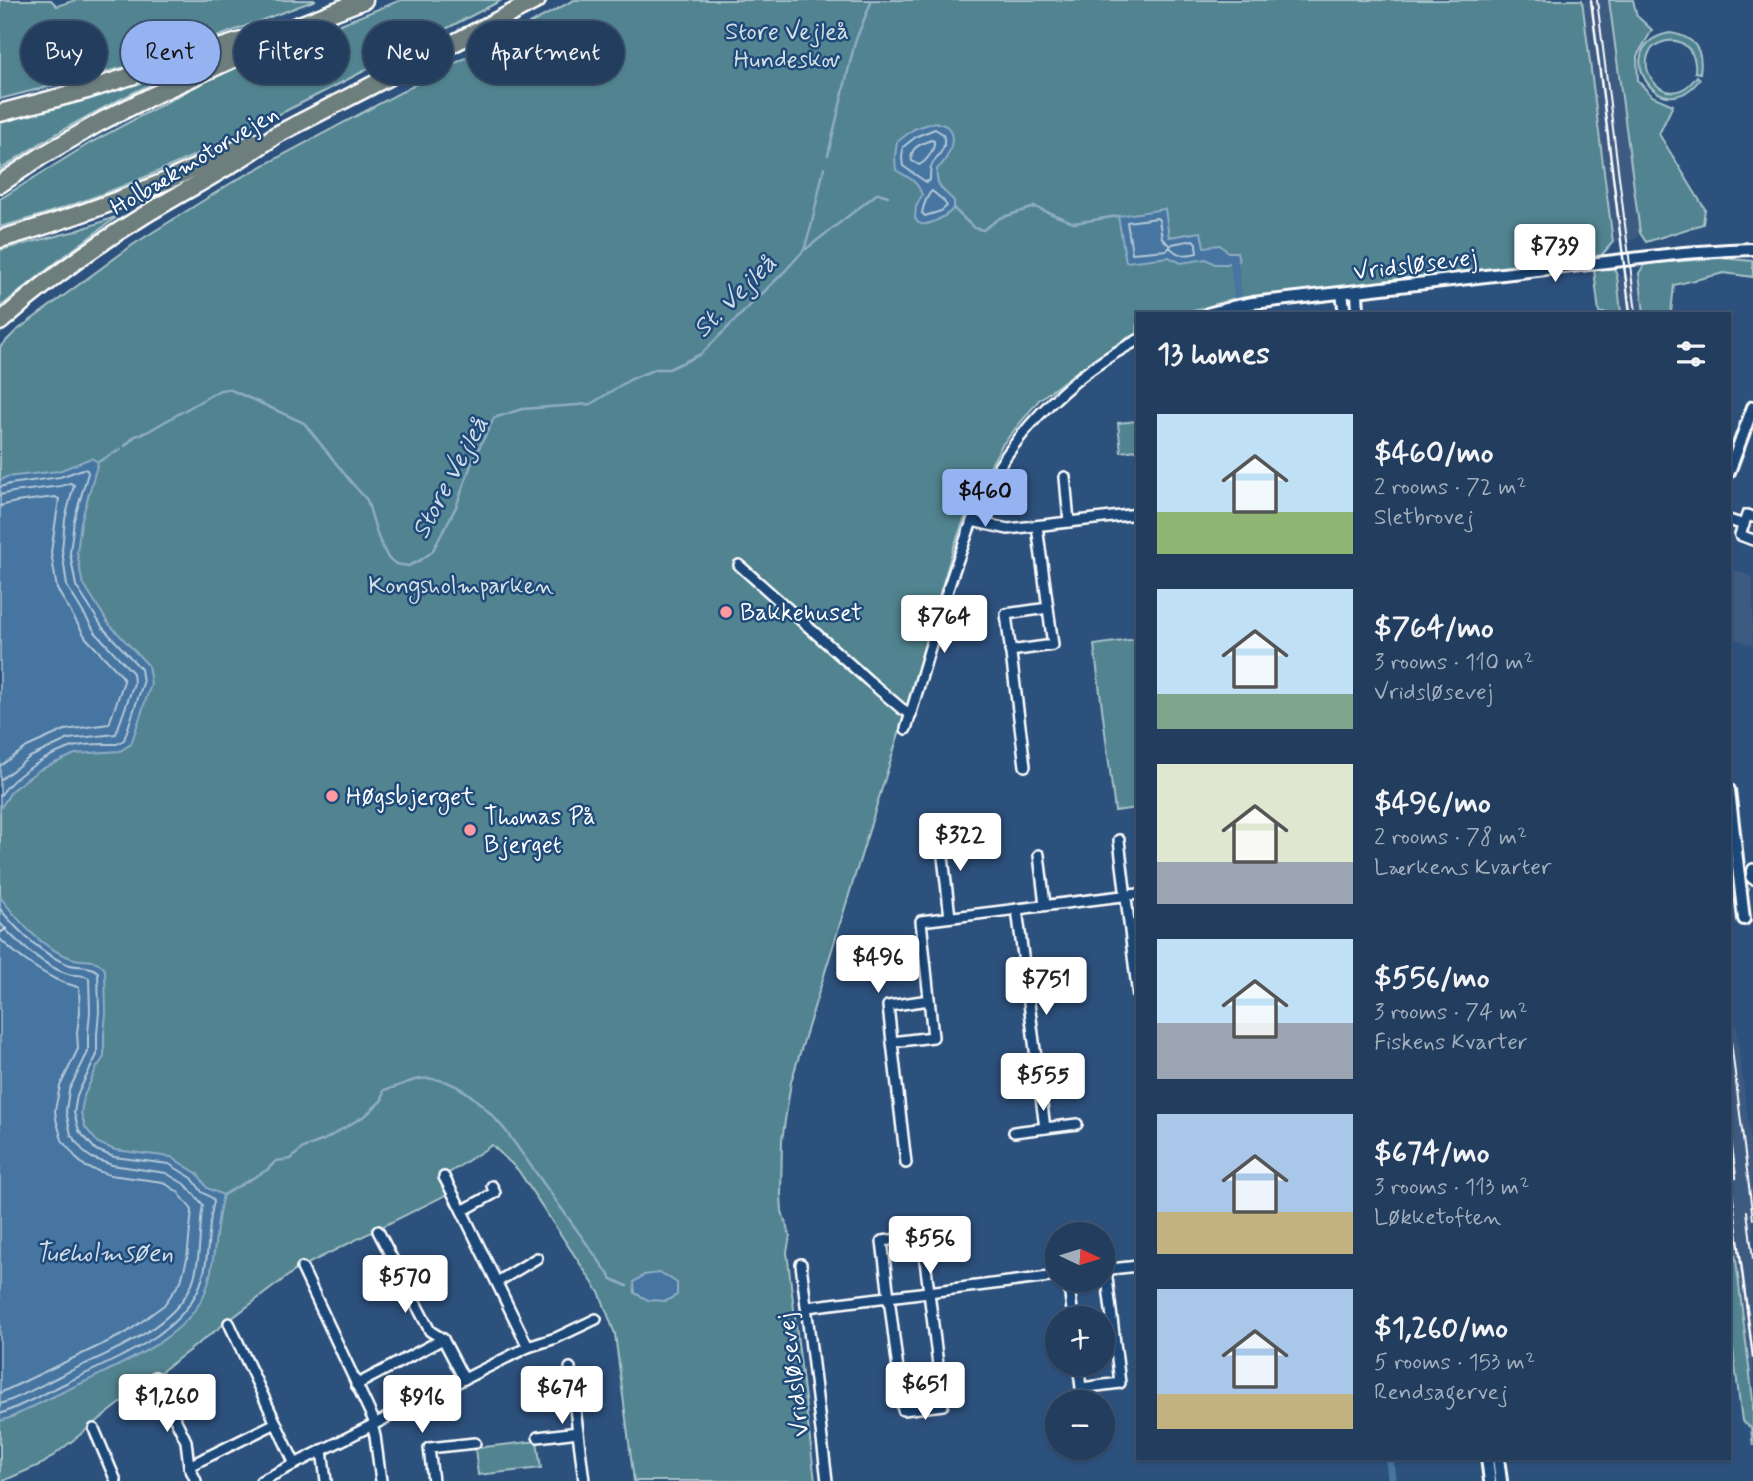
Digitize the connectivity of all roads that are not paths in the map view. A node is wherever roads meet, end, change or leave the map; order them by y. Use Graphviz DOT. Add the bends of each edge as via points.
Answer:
graph roads {
  1 [pos="364,0"];
  2 [pos="537,0"];
  3 [pos="310,21"];
  4 [pos="234,43"];
  5 [pos="234,58"];
  6 [pos="0,113"];
  7 [pos="276,135"];
  8 [pos="0,184"];
  9 [pos="0,239"];
  10 [pos="1753,250"];
  11 [pos="1357,292"];
  12 [pos="1342,294"];
  13 [pos="1232,307"];
  14 [pos="1212,312"];
  15 [pos="1345,312"];
  16 [pos="1358,312"];
  17 [pos="0,322"];
  18 [pos="1136,342"];
  19 [pos="1752,410"];
  20 [pos="1731,467"];
  21 [pos="1065,477"];
  22 [pos="1136,514"];
  23 [pos="1753,517"];
  24 [pos="972,521"];
  25 [pos="1731,521"];
  26 [pos="1069,522"];
  27 [pos="1744,525"];
  28 [pos="1037,526"];
  29 [pos="1753,540"];
  30 [pos="740,565"];
  31 [pos="1048,608"];
  32 [pos="1010,651"];
  33 [pos="911,714"];
  34 [pos="906,729"];
  35 [pos="1025,765"];
  36 [pos="1731,804"];
  37 [pos="940,831"];
  38 [pos="1119,840"];
  39 [pos="1039,855"];
  40 [pos="1753,869"];
  41 [pos="1753,879"];
  42 [pos="1136,894"];
  43 [pos="1125,895"];
  44 [pos="1045,905"];
  45 [pos="1017,909"];
  46 [pos="1747,915"];
  47 [pos="950,917"];
  48 [pos="1136,981"];
  49 [pos="929,1000"];
  50 [pos="892,1042"];
  51 [pos="1077,1124"];
  52 [pos="1045,1128"];
  53 [pos="1014,1132"];
  54 [pos="906,1163"];
  55 [pos="444,1177"];
  56 [pos="492,1186"];
  57 [pos="462,1210"];
  58 [pos="378,1231"];
  59 [pos="537,1258"];
  60 [pos="802,1264"];
  61 [pos="1136,1266"];
  62 [pos="302,1268"];
  63 [pos="1115,1269"];
  64 [pos="1045,1277"];
  65 [pos="497,1282"];
  66 [pos="929,1291"];
  67 [pos="889,1296"];
  68 [pos="807,1307"];
  69 [pos="596,1319"];
  70 [pos="229,1323"];
  71 [pos="443,1339"];
  72 [pos="528,1348"];
  73 [pos="1115,1348"];
  74 [pos="570,1368"];
  75 [pos="1080,1376"];
  76 [pos="155,1377"];
  77 [pos="464,1379"];
  78 [pos="356,1385"];
  79 [pos="276,1423"];
  80 [pos="374,1424"];
  81 [pos="94,1429"];
  82 [pos="578,1432"];
  83 [pos="538,1437"];
  84 [pos="475,1443"];
  85 [pos="322,1450"];
  86 [pos="1487,1460"];
  87 [pos="1498,1460"];
  88 [pos="295,1464"];
  89 [pos="189,1466"];
  90 [pos="116,1481"];
  91 [pos="196,1481"];
  92 [pos="261,1481"];
  93 [pos="326,1481"];
  94 [pos="381,1481"];
  95 [pos="433,1481"];
  96 [pos="584,1481"];
  97 [pos="827,1481"];
  98 [pos="1490,1481"];
  99 [pos="1501,1481"];
  1 -- 3 [label="highway"];
  2 -- 7 [label="highway, Holbækmotorvejen"];
  4 -- 6 [label="highway"];
  5 -- 8 [label="highway" via="102,121"];
  7 -- 9 [label="highway" via="101,207"];
  7 -- 17 [label="highway, Holbækmotorvejen" via="97,246"];
  10 -- 11 [label="street, Vridsløsevej" via="1684,253"];
  11 -- 12 [label="street, Vridsløsevej"];
  11 -- 16 [label="street"];
  12 -- 13 [label="street, Vridsløsevej"];
  12 -- 15 [label="street"];
  13 -- 14 [label="street, Vridsløsevej"];
  18 -- 24 [label="street" via="1116,351 1050,403 993,475"];
  19 -- 20 [label="street"];
  21 -- 26 [label="street"];
  22 -- 26 [label="street"];
  23 -- 27 [label="street" via="1747,515"];
  24 -- 28 [label="street" via="1008,529"];
  24 -- 33 [label="street"];
  25 -- 27 [label="street"];
  26 -- 28 [label="street"];
  27 -- 29 [label="street" via="1740,535"];
  28 -- 31 [label="street"];
  30 -- 33 [label="street"];
  31 -- 32 [label="street" via="1006,614"];
  31 -- 32 [label="street" via="1053,645"];
  32 -- 35 [label="street"];
  33 -- 34 [label="street"];
  36 -- 46 [label="street"];
  37 -- 47 [label="street"];
  38 -- 43 [label="street"];
  39 -- 44 [label="street"];
  40 -- 41 [label="street"];
  42 -- 43 [label="street"];
  43 -- 44 [label="street"];
  43 -- 48 [label="street"];
  44 -- 45 [label="street"];
  45 -- 47 [label="street"];
  45 -- 52 [label="street"];
  47 -- 49 [label="street" via="920,921"];
  49 -- 50 [label="street" via="888,1006"];
  49 -- 50 [label="street" via="933,1037"];
  50 -- 54 [label="street"];
  51 -- 52 [label="street"];
  52 -- 53 [label="street"];
  55 -- 57 [label="street"];
  56 -- 57 [label="street" via="495,1193"];
  57 -- 65 [label="street"];
  58 -- 71 [label="street" via="430,1331"];
  59 -- 65 [label="street"];
  60 -- 68 [label="street, Vridsløsevej"];
  61 -- 63 [label="street"];
  62 -- 78 [label="street"];
  64 -- 66 [label="street"];
  65 -- 72 [label="street"];
  66 -- 67 [label="street"];
  66 -- 67 [label="street" via="922,1236 896,1239 883,1241"];
  66 -- 67 [label="street" via="943,1405 903,1410"];
  67 -- 68 [label="street"];
  68 -- 97 [label="street, Vridsløsevej"];
  69 -- 72 [label="street"];
  70 -- 79 [label="street"];
  71 -- 77 [label="street"];
  71 -- 78 [label="street"];
  72 -- 77 [label="street"];
  73 -- 75 [label="street" via="1120,1383 1081,1388"];
  74 -- 82 [label="street"];
  76 -- 89 [label="street" via="186,1441"];
  77 -- 80 [label="street"];
  78 -- 80 [label="street"];
  79 -- 88 [label="street"];
  79 -- 89 [label="street"];
  80 -- 85 [label="street"];
  80 -- 94 [label="street"];
  81 -- 90 [label="street"];
  82 -- 83 [label="street"];
  82 -- 96 [label="street"];
  84 -- 95 [label="street" via="429,1448"];
  85 -- 88 [label="street"];
  85 -- 93 [label="street"];
  86 -- 98 [label="street"];
  87 -- 99 [label="street"];
  88 -- 92 [label="street"];
  89 -- 91 [label="street"];
}
